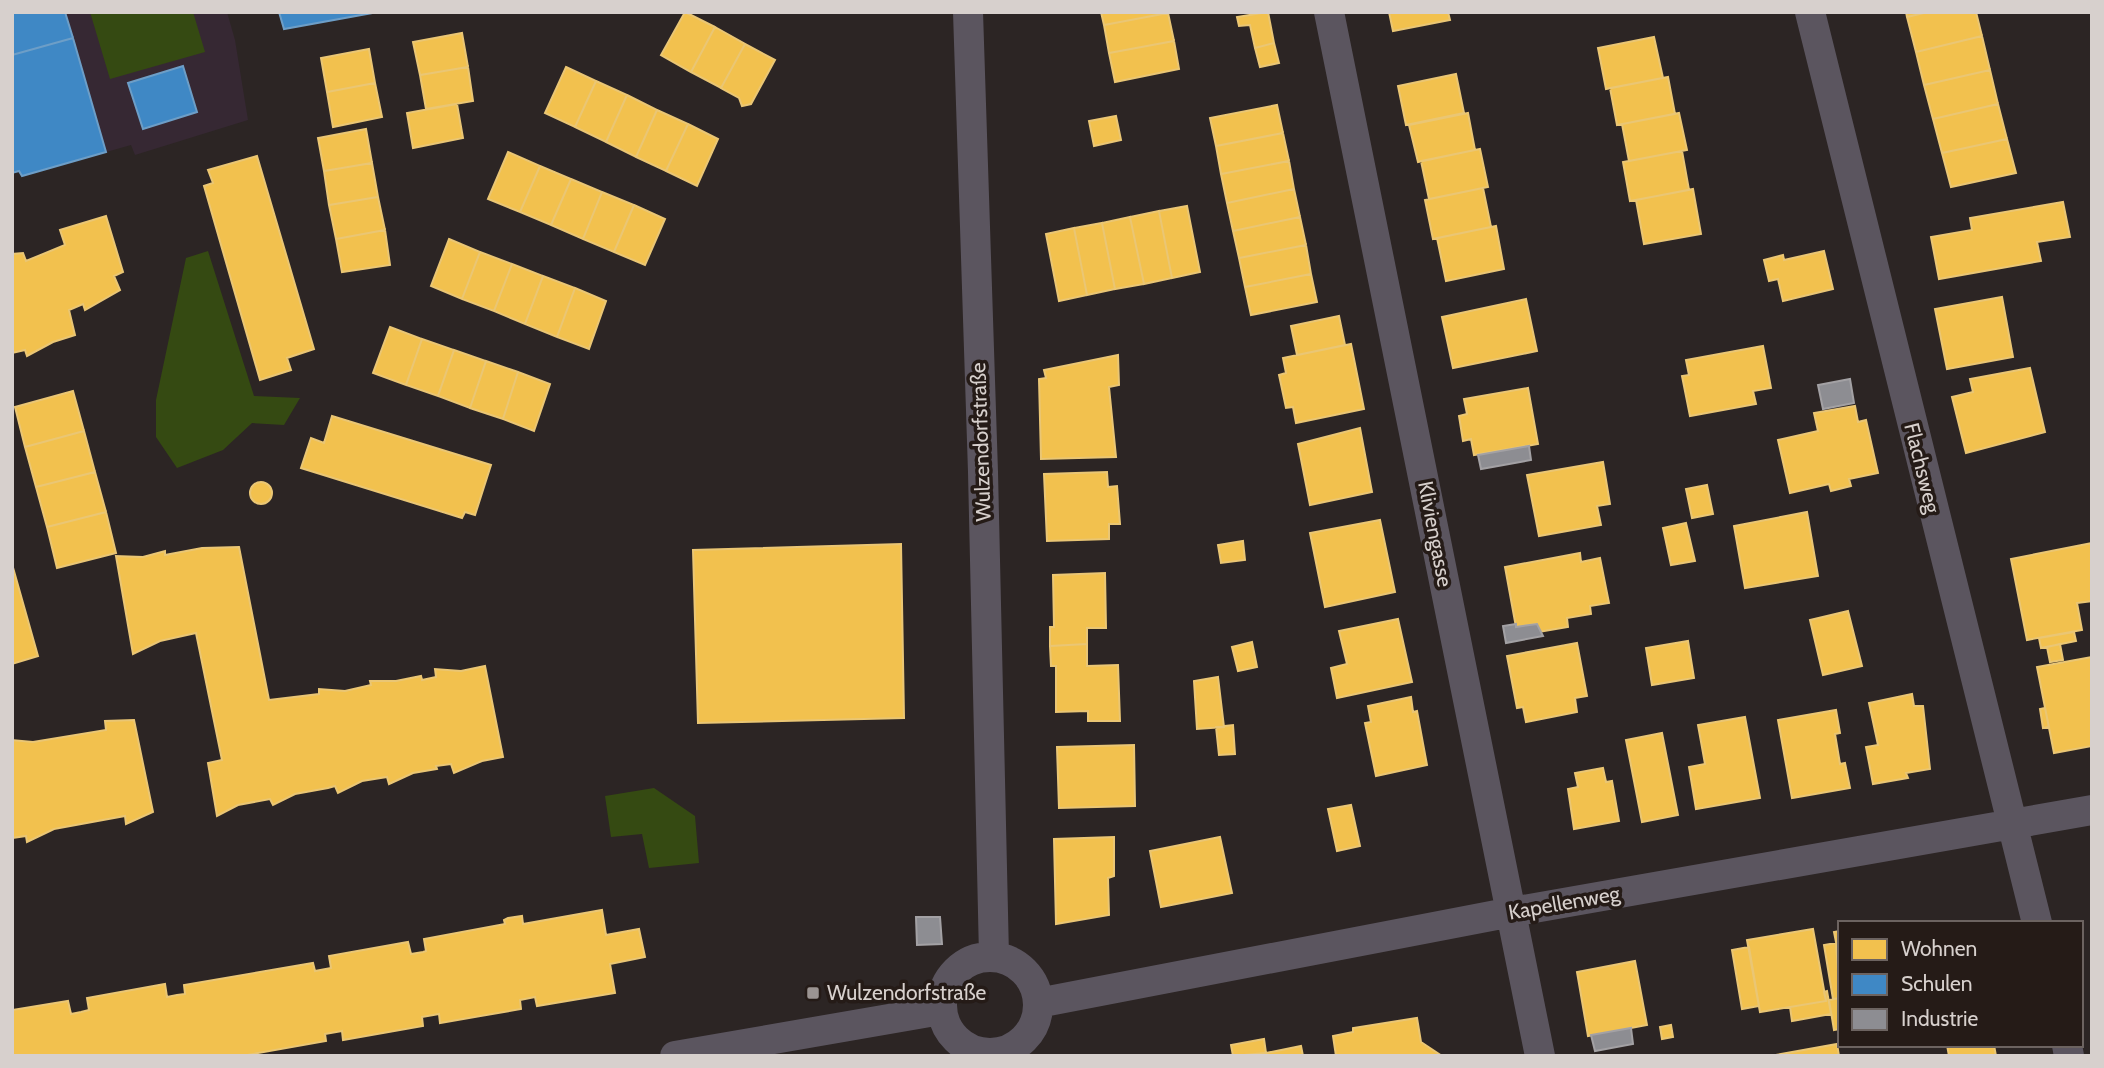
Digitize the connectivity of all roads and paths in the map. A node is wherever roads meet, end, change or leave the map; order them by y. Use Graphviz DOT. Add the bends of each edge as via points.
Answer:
graph roads {
  1 [pos="968,12"];
  2 [pos="1329,12"];
  3 [pos="1810,12"];
  4 [pos="2092,810"];
  5 [pos="2014,824"];
  6 [pos="1512,912"];
  7 [pos="2037,921"];
  8 [pos="994,956"];
  9 [pos="1038,1003"];
  10 [pos="941,1010"];
  11 [pos="994,1055"];
  12 [pos="675,1056"];
  13 [pos="1540,1056"];
  1 -- 8 [label="street, Wulzendorfstraße"];
  2 -- 6 [label="street, Kliviengasse"];
  3 -- 5 [label="street, Flachsweg"];
  4 -- 5 [label="street, Kapellenweg"];
  5 -- 6 [label="street, Kapellenweg"];
  5 -- 7 [label="street, Flachsweg"];
  6 -- 9 [label="street, Kapellenweg"];
  6 -- 13 [label="street, Kliviengasse"];
  8 -- 9 [label="street" via="1011,961 1031,980"];
  8 -- 10 [label="street" via="970,960 948,978"];
  9 -- 11 [label="street" via="1034,1025 1018,1044"];
  10 -- 11 [label="street" via="948,1031 969,1049"];
  10 -- 12 [label="street"];
}
